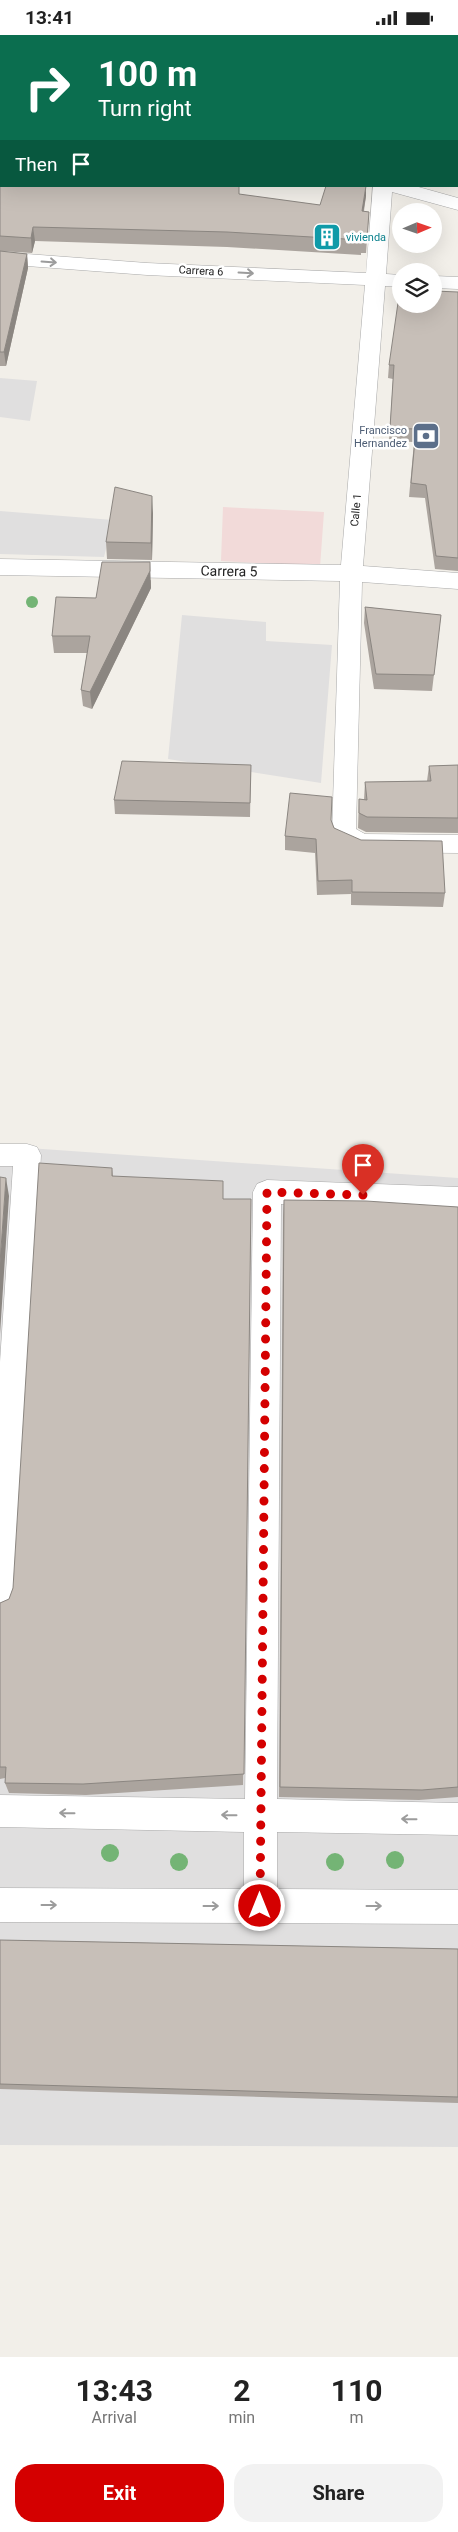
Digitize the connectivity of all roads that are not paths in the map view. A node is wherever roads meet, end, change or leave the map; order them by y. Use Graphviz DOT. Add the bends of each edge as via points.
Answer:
graph roads {
  1 [pos="383,187"];
  2 [pos="398,187"];
  3 [pos="458,204"];
  4 [pos="0,258"];
  5 [pos="375,279"];
  6 [pos="392,280"];
  7 [pos="442,282"];
  8 [pos="458,283"];
  9 [pos="0,567"];
  10 [pos="351,573"];
  11 [pos="458,581"];
  12 [pos="458,844"];
  13 [pos="0,1155"];
  14 [pos="458,1199"];
  15 [pos="0,1601"];
  16 [pos="0,1811"];
  17 [pos="260,1816"];
  18 [pos="458,1819"];
  19 [pos="0,1905"];
  20 [pos="260,1906"];
  21 [pos="458,1907"];
  1 -- 5 [label="street, Calle 1"];
  2 -- 3 [label="street"];
  4 -- 5 [label="street, Carrera 6, one-way" via="147,269"];
  5 -- 6 [label="street, Carrera 6"];
  5 -- 10 [label="street, Calle 1"];
  7 -- 8 [label="street"];
  9 -- 10 [label="street, Carrera 5"];
  10 -- 11 [label="street, Carrera 5"];
  10 -- 12 [label="street, Calle 1" via="344,834 361,843"];
  13 -- 15 [label="street" via="27,1155"];
  14 -- 17 [label="street" via="267,1192"];
  17 -- 16 [label="street, one-way"];
  18 -- 17 [label="street, one-way"];
  17 -- 20 [label="street"];
  19 -- 20 [label="street, one-way"];
  20 -- 21 [label="street, one-way"];
}
